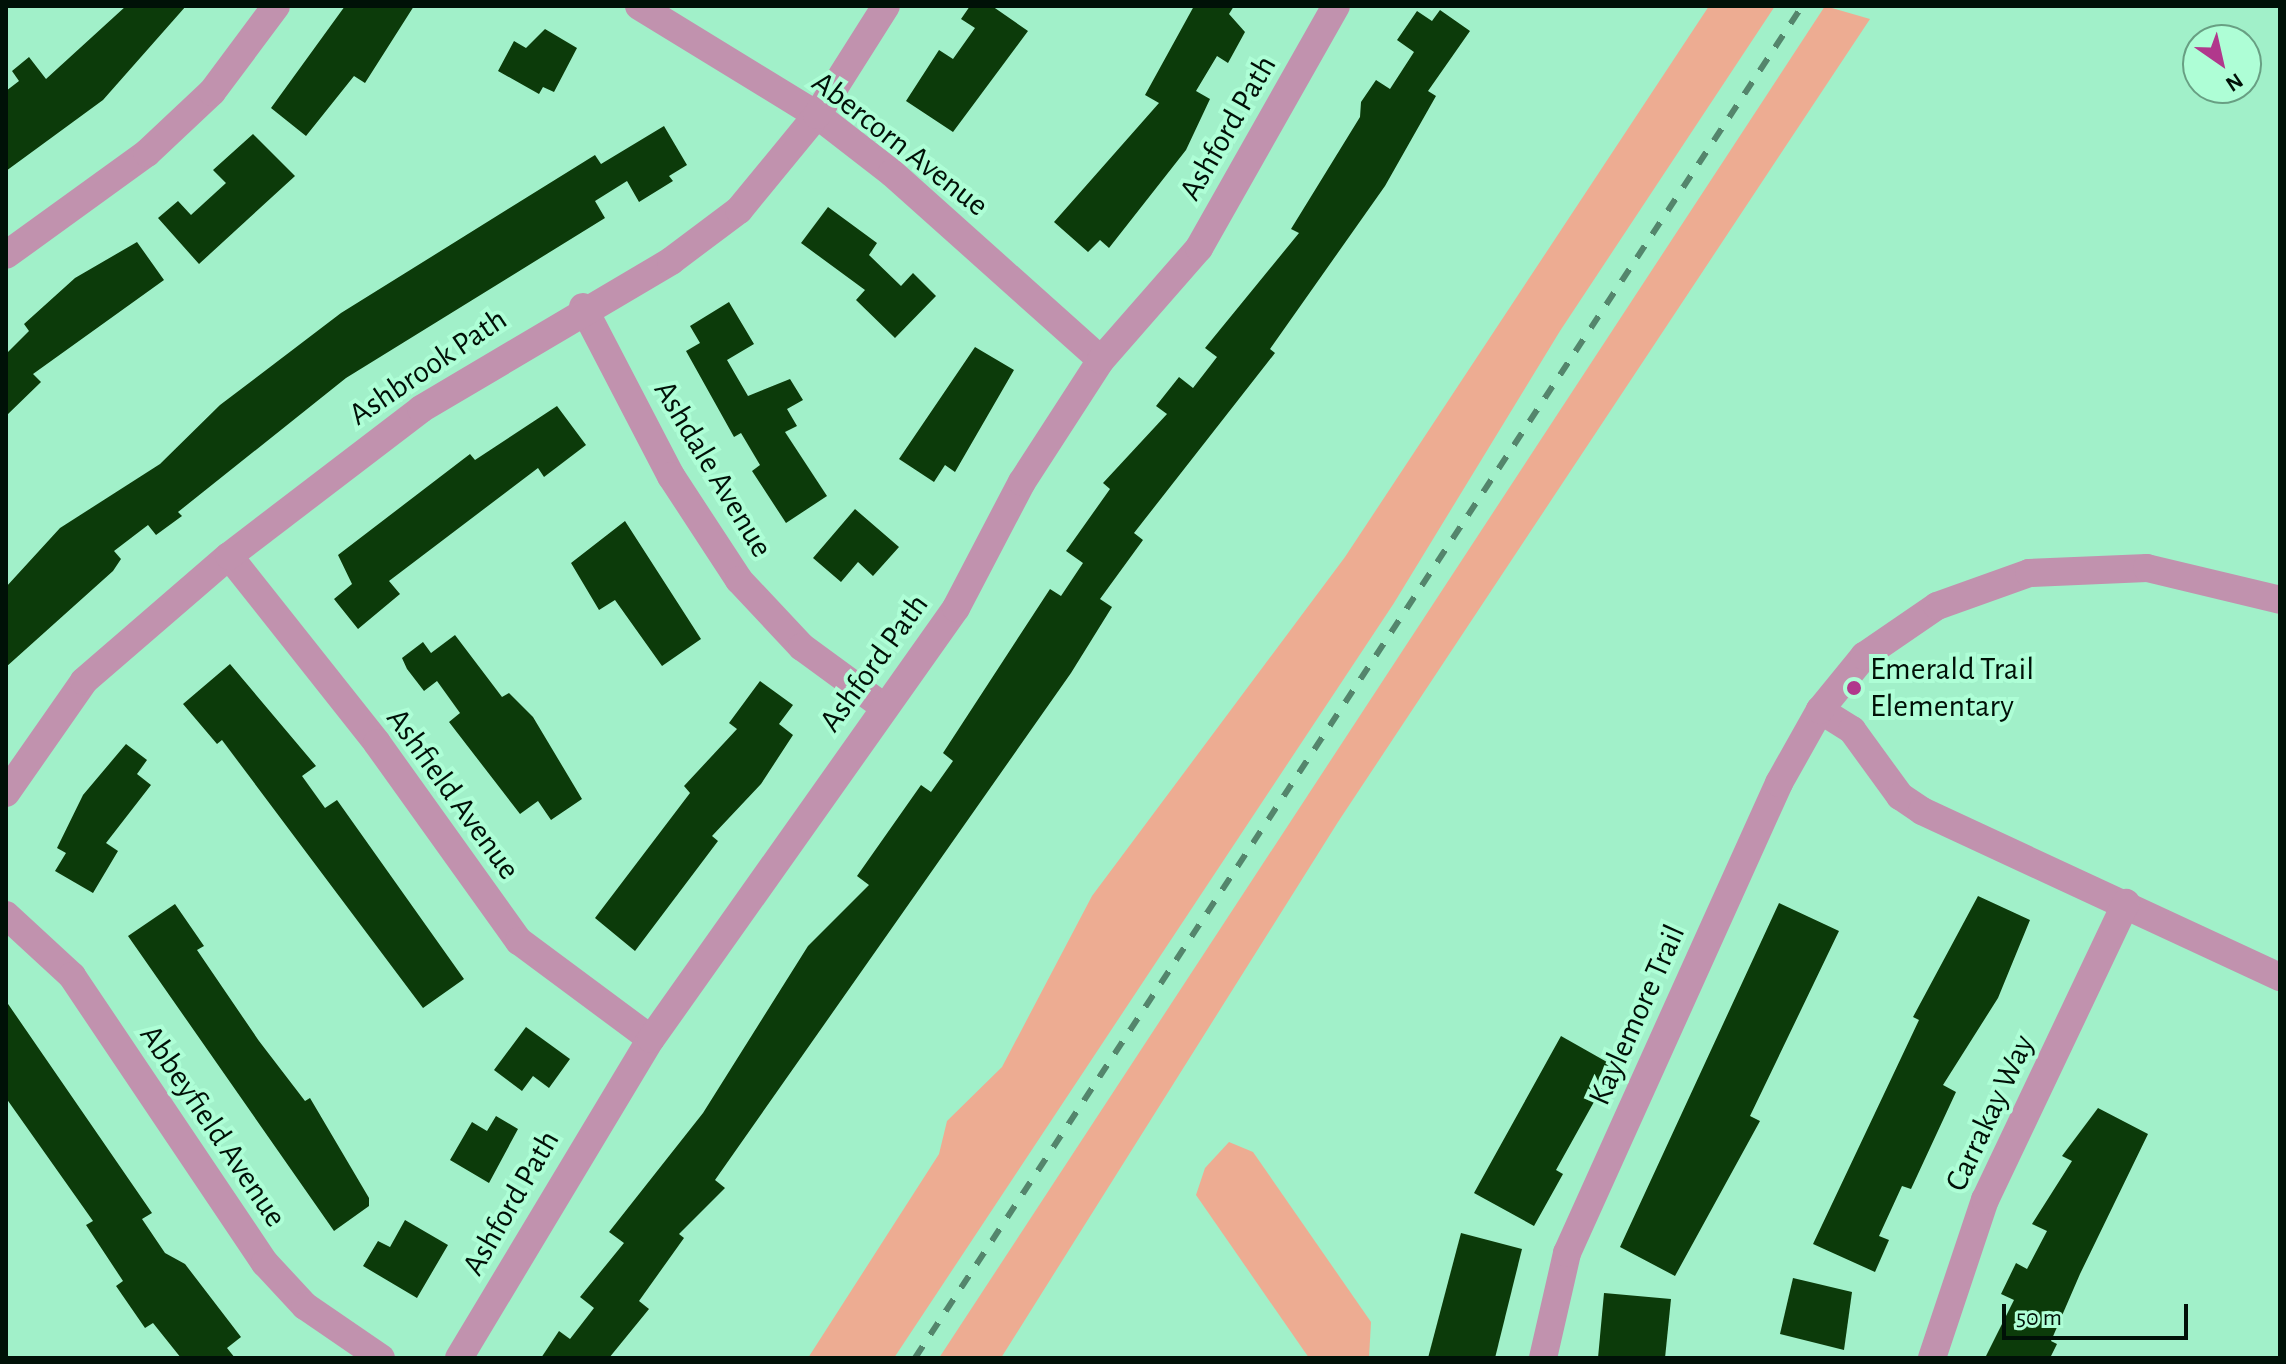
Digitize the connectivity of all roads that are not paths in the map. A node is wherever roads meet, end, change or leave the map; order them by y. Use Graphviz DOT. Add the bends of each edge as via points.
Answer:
graph roads {
  1 [pos="276,6"];
  2 [pos="639,6"];
  3 [pos="886,6"];
  4 [pos="1336,6"];
  5 [pos="817,115"];
  6 [pos="6,255"];
  7 [pos="583,307"];
  8 [pos="1101,360"];
  9 [pos="229,556"];
  10 [pos="2280,600"];
  11 [pos="884,707"];
  12 [pos="1820,710"];
  13 [pos="6,793"];
  14 [pos="2126,903"];
  15 [pos="6,915"];
  16 [pos="2280,977"];
  17 [pos="651,1039"];
  18 [pos="381,1358"];
  19 [pos="459,1358"];
  20 [pos="1543,1358"];
  21 [pos="1932,1358"];
  1 -- 6 [label="street" via="212,92 147,153"];
  2 -- 5 [label="street, Abercorn Avenue"];
  3 -- 5 [label="street, Ashbrook Path"];
  4 -- 8 [label="street, Ashford Path" via="1199,248"];
  5 -- 7 [label="street, Ashbrook Path" via="766,181 706,239"];
  5 -- 8 [label="street, Abercorn Avenue" via="918,194"];
  7 -- 9 [label="street, Ashbrook Path" via="364,449"];
  7 -- 11 [label="street, Ashdale Avenue" via="671,476 739,580 802,647"];
  8 -- 11 [label="street, Ashford Path" via="1022,482 956,608"];
  9 -- 13 [label="street, Ashbrook Path" via="84,681"];
  9 -- 17 [label="street, Ashfield Avenue" via="377,743 519,941"];
  10 -- 12 [label="street, Kaylemore Trail" via="2160,569 2111,564 2029,573 1982,585 1892,633"];
  11 -- 17 [label="street, Ashford Path"];
  12 -- 14 [label="street" via="1852,730 1900,796 1922,811"];
  12 -- 20 [label="street, Kaylemore Trail" via="1779,783 1567,1253"];
  14 -- 16 [label="street"];
  14 -- 21 [label="street, Carrakay Way" via="1985,1200"];
  15 -- 18 [label="street, Abbeyfield Avenue" via="72,976 265,1263 305,1306"];
  17 -- 19 [label="street, Ashford Path"];
}
